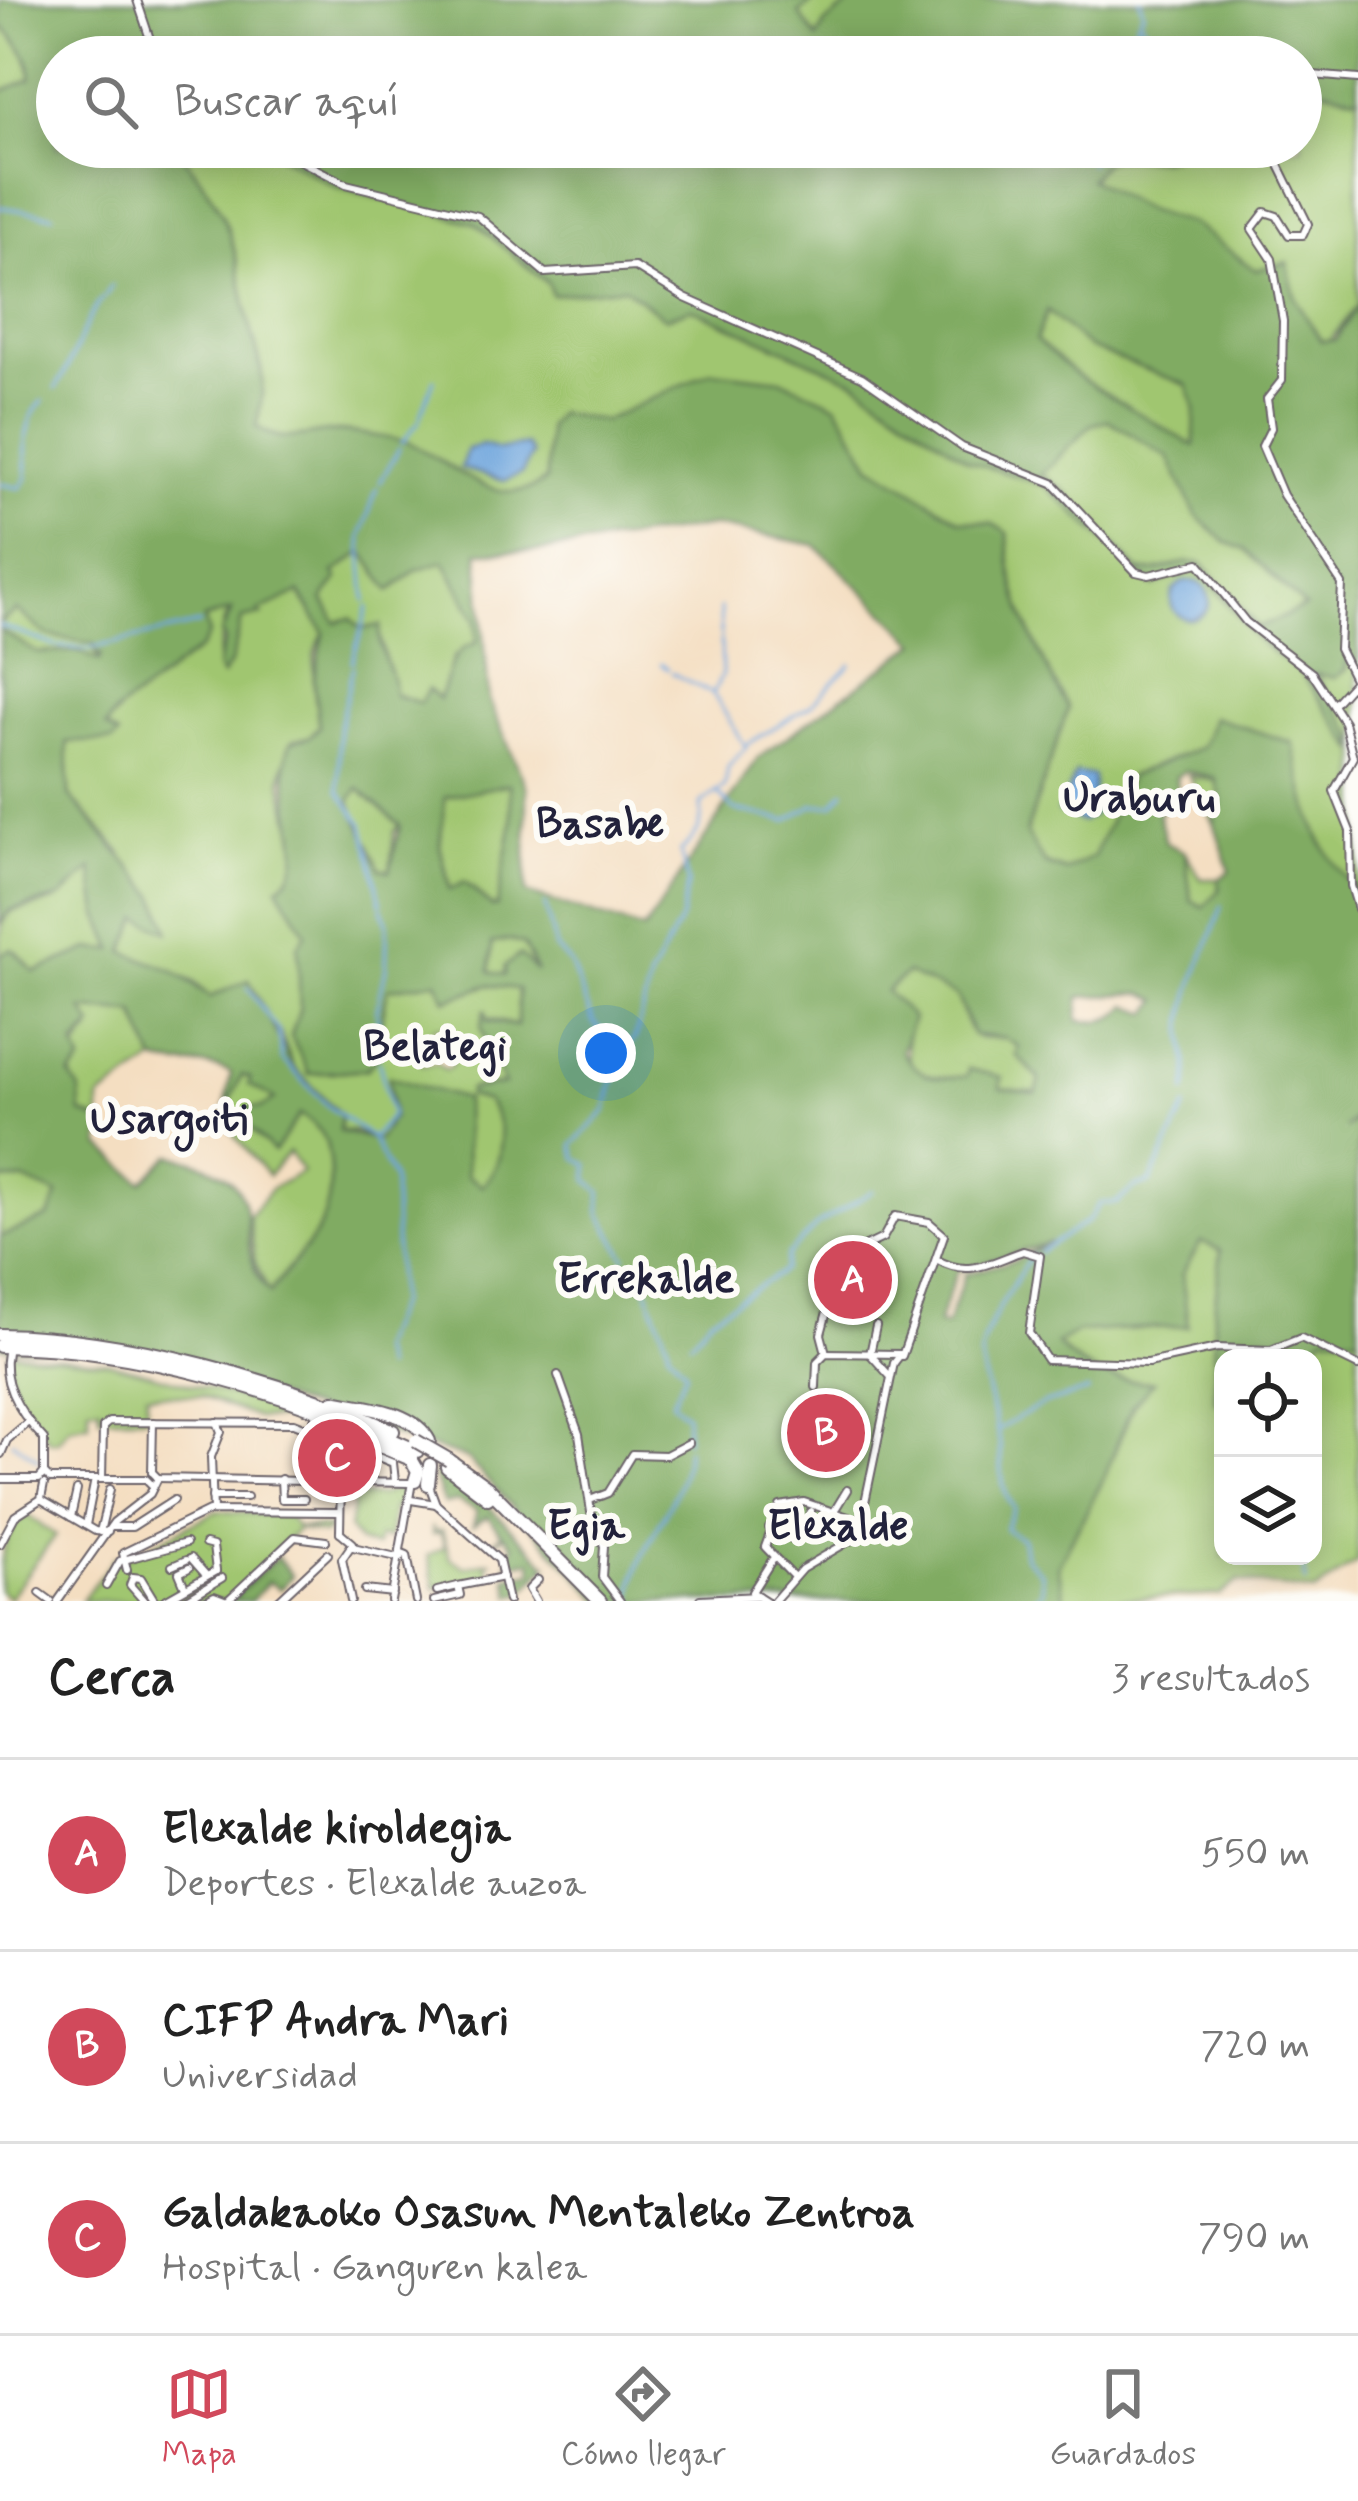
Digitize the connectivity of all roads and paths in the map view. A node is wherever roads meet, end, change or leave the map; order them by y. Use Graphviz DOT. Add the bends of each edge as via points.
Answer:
graph roads {
  1 [pos="136,0"];
  2 [pos="149,36"];
  3 [pos="1322,76"];
  4 [pos="1358,79"];
  5 [pos="314,168"];
  6 [pos="1280,168"];
  7 [pos="1334,704"];
  8 [pos="1358,909"];
  9 [pos="862,1248"];
  10 [pos="936,1259"];
  11 [pos="841,1260"];
  12 [pos="876,1326"];
  13 [pos="0,1335"];
  14 [pos="4,1349"];
  15 [pos="826,1353"];
  16 [pos="870,1354"];
  17 [pos="889,1360"];
  18 [pos="2,1364"];
  19 [pos="1358,1366"];
  20 [pos="201,1372"];
  21 [pos="558,1376"];
  22 [pos="816,1387"];
  23 [pos="153,1422"];
  24 [pos="218,1422"];
  25 [pos="27,1424"];
  26 [pos="332,1434"];
  27 [pos="689,1443"];
  28 [pos="420,1444"];
  29 [pos="1,1454"];
  30 [pos="447,1463"];
  31 [pos="430,1465"];
  32 [pos="211,1478"];
  33 [pos="0,1479"];
  34 [pos="44,1479"];
  35 [pos="99,1479"];
  36 [pos="152,1479"];
  37 [pos="281,1479"];
  38 [pos="317,1479"];
  39 [pos="341,1480"];
  40 [pos="412,1486"];
  41 [pos="110,1489"];
  42 [pos="76,1490"];
  43 [pos="847,1490"];
  44 [pos="212,1497"];
  45 [pos="247,1497"];
  46 [pos="41,1499"];
  47 [pos="304,1499"];
  48 [pos="174,1500"];
  49 [pos="590,1500"];
  50 [pos="422,1503"];
  51 [pos="436,1504"];
  52 [pos="213,1511"];
  53 [pos="811,1511"];
  54 [pos="340,1512"];
  55 [pos="833,1513"];
  56 [pos="70,1517"];
  57 [pos="410,1520"];
  58 [pos="863,1522"];
  59 [pos="86,1526"];
  60 [pos="770,1528"];
  61 [pos="106,1530"];
  62 [pos="340,1532"];
  63 [pos="326,1541"];
  64 [pos="186,1543"];
  65 [pos="0,1544"];
  66 [pos="205,1544"];
  67 [pos="353,1547"];
  68 [pos="328,1554"];
  69 [pos="401,1555"];
  70 [pos="342,1558"];
  71 [pos="772,1559"];
  72 [pos="123,1560"];
  73 [pos="188,1562"];
  74 [pos="172,1566"];
  75 [pos="205,1574"];
  76 [pos="219,1574"];
  77 [pos="135,1575"];
  78 [pos="503,1576"];
  79 [pos="794,1577"];
  80 [pos="538,1580"];
  81 [pos="106,1586"];
  82 [pos="184,1586"];
  83 [pos="235,1590"];
  84 [pos="365,1590"];
  85 [pos="40,1593"];
  86 [pos="752,1595"];
  87 [pos="438,1596"];
  88 [pos="162,1597"];
  89 [pos="392,1597"];
  90 [pos="282,1599"];
  91 [pos="700,1599"];
  92 [pos="712,1600"];
  93 [pos="54,1601"];
  94 [pos="144,1601"];
  95 [pos="184,1601"];
  96 [pos="205,1601"];
  97 [pos="227,1601"];
  98 [pos="351,1601"];
  99 [pos="416,1601"];
  100 [pos="508,1601"];
  101 [pos="536,1601"];
  102 [pos="588,1601"];
  103 [pos="600,1601"];
  104 [pos="620,1601"];
  105 [pos="770,1601"];
  1 -- 2 [label="street"];
  3 -- 4 [label="street"];
  5 -- 7 [label="street" via="346,184 478,216 545,273 634,266 685,298 862,377 962,446 1053,483 1136,572 1198,563 1246,622 1312,674"];
  6 -- 7 [label="street" via="1308,224 1303,235 1289,235 1265,212 1252,229 1272,259 1283,321 1282,380 1266,401 1271,426 1262,446 1283,495 1343,586 1339,649 1355,681"];
  7 -- 8 [label="street" via="1354,748 1334,791 1350,831"];
  9 -- 10 [label="street" via="879,1240 894,1216 928,1222 944,1235"];
  10 -- 17 [label="street" via="902,1356"];
  10 -- 19 [label="street" via="962,1269 1023,1251 1040,1256 1029,1333 1047,1360 1148,1364 1217,1348 1270,1351 1301,1339"];
  11 -- 15 [label="street" via="820,1334"];
  12 -- 16 [label="street"];
  13 -- 20 [label="highway" via="70,1339"];
  14 -- 18 [label="street"];
  14 -- 20 [label="highway" via="83,1351"];
  15 -- 16 [label="street"];
  15 -- 22 [label="street"];
  16 -- 17 [label="street"];
  17 -- 58 [label="street"];
  18 -- 25 [label="street"];
  20 -- 28 [label="highway"];
  20 -- 28 [label="highway" via="399,1416 417,1424"];
  20 -- 40 [label="highway" via="407,1457 417,1467"];
  21 -- 49 [label="street" via="577,1422"];
  23 -- 24 [label="street"];
  23 -- 35 [label="street" via="106,1423"];
  23 -- 36 [label="street"];
  24 -- 26 [label="street" via="294,1423"];
  24 -- 32 [label="street"];
  25 -- 29 [label="street"];
  25 -- 34 [label="street" via="44,1439"];
  26 -- 38 [label="street"];
  26 -- 40 [label="street" via="393,1463"];
  27 -- 49 [label="street" via="666,1455 632,1454 614,1486"];
  28 -- 30 [label="highway, bridge"];
  30 -- 102 [label="highway"];
  30 -- 103 [label="highway" via="489,1489"];
  31 -- 40 [label="highway"];
  32 -- 36 [label="street"];
  32 -- 37 [label="street"];
  32 -- 44 [label="street"];
  33 -- 34 [label="street"];
  34 -- 35 [label="street"];
  34 -- 46 [label="street"];
  35 -- 36 [label="street"];
  35 -- 59 [label="street"];
  36 -- 61 [label="street" via="150,1494"];
  37 -- 38 [label="street"];
  37 -- 47 [label="street" via="282,1499"];
  38 -- 39 [label="street"];
  39 -- 40 [label="street"];
  39 -- 54 [label="street"];
  40 -- 50 [label="street"];
  40 -- 50 [label="street"];
  40 -- 51 [label="street"];
  40 -- 57 [label="street"];
  41 -- 61 [label="street"];
  42 -- 56 [label="street"];
  43 -- 55 [label="street"];
  44 -- 45 [label="street"];
  44 -- 52 [label="street"];
  46 -- 56 [label="street"];
  46 -- 65 [label="street" via="15,1516"];
  48 -- 61 [label="street" via="132,1527"];
  49 -- 104 [label="street" via="604,1546 602,1577"];
  50 -- 51 [label="street"];
  50 -- 57 [label="street"];
  51 -- 78 [label="street" via="495,1554"];
  52 -- 54 [label="street"];
  52 -- 72 [label="street" via="125,1551"];
  53 -- 60 [label="street" via="797,1541"];
  54 -- 62 [label="street"];
  55 -- 58 [label="street"];
  55 -- 60 [label="street" via="788,1502"];
  56 -- 59 [label="street"];
  57 -- 69 [label="street"];
  58 -- 79 [label="street" via="854,1540"];
  59 -- 61 [label="street"];
  60 -- 71 [label="street" via="765,1547"];
  61 -- 93 [label="street"];
  62 -- 63 [label="street"];
  62 -- 67 [label="street"];
  63 -- 68 [label="street"];
  63 -- 83 [label="street" via="295,1537"];
  64 -- 72 [label="street"];
  66 -- 76 [label="street" via="213,1546"];
  67 -- 69 [label="street"];
  67 -- 70 [label="street"];
  68 -- 70 [label="street"];
  68 -- 90 [label="street"];
  69 -- 89 [label="street"];
  69 -- 99 [label="street"];
  70 -- 98 [label="street"];
  71 -- 79 [label="street"];
  71 -- 86 [label="street"];
  72 -- 77 [label="street"];
  72 -- 81 [label="street"];
  73 -- 74 [label="street"];
  73 -- 75 [label="street"];
  73 -- 82 [label="street" via="178,1573"];
  75 -- 76 [label="street"];
  75 -- 82 [label="street"];
  76 -- 83 [label="street"];
  76 -- 95 [label="street"];
  77 -- 88 [label="street"];
  77 -- 94 [label="street" via="131,1587"];
  78 -- 87 [label="street"];
  78 -- 100 [label="street"];
  79 -- 105 [label="street"];
  80 -- 101 [label="street" via="529,1589"];
  82 -- 88 [label="street"];
  83 -- 97 [label="street"];
  84 -- 89 [label="street"];
  85 -- 93 [label="street"];
  86 -- 92 [label="street"];
  86 -- 105 [label="street"];
  91 -- 92 [label="street"];
  96 -- 97 [label="street"];
}
